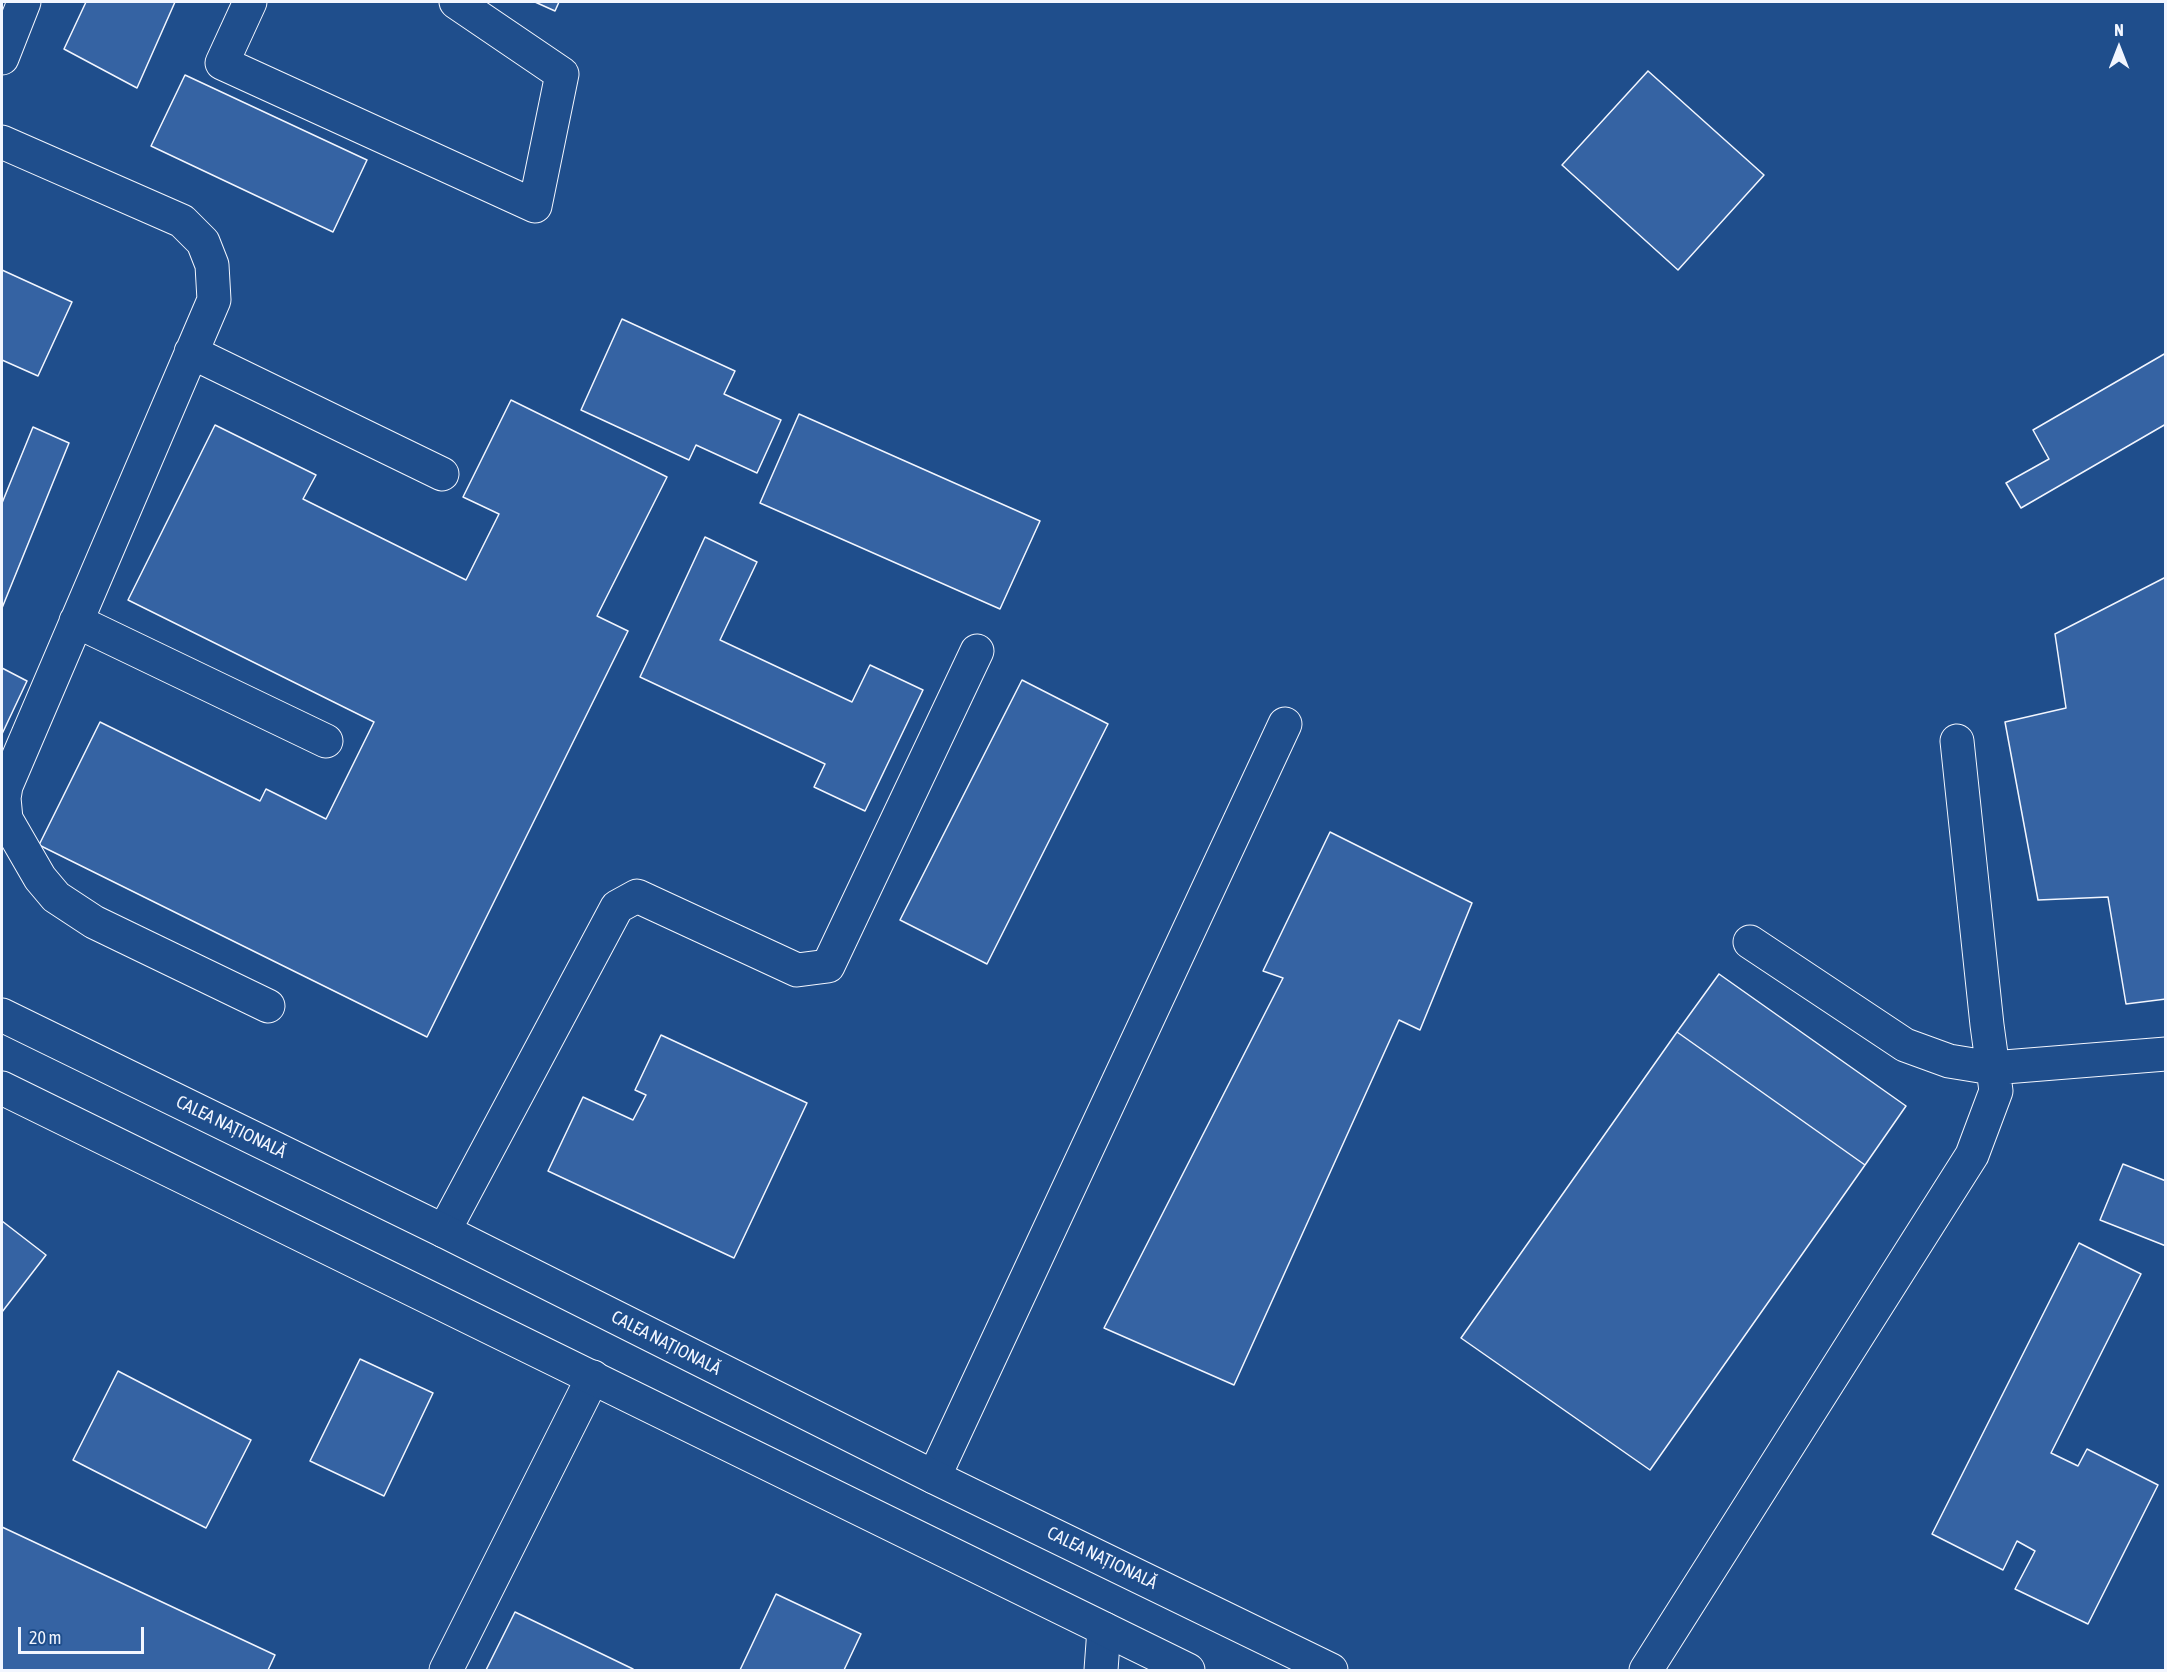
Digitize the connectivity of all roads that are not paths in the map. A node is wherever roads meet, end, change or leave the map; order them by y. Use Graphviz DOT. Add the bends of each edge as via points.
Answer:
graph roads {
  1 [pos="24,2"];
  2 [pos="250,2"];
  3 [pos="456,2"];
  4 [pos="2,58"];
  5 [pos="2,141"];
  6 [pos="191,352"];
  7 [pos="442,474"];
  8 [pos="76,621"];
  9 [pos="977,651"];
  10 [pos="1285,724"];
  11 [pos="326,741"];
  12 [pos="1957,741"];
  13 [pos="1750,942"];
  14 [pos="268,1006"];
  15 [pos="2,1015"];
  16 [pos="2166,1054"];
  17 [pos="1992,1068"];
  18 [pos="2,1088"];
  19 [pos="444,1231"];
  20 [pos="593,1377"];
  21 [pos="934,1477"];
  22 [pos="1104,1629"];
  23 [pos="446,1671"];
  24 [pos="1101,1671"];
  25 [pos="1188,1671"];
  26 [pos="1331,1671"];
  27 [pos="1646,1671"];
  1 -- 4 [label="main road"];
  2 -- 3 [label="main road" via="222,63 535,206 562,74"];
  5 -- 6 [label="main road" via="182,221 203,242 212,265 214,300"];
  6 -- 7 [label="main road"];
  6 -- 8 [label="main road"];
  8 -- 11 [label="main road"];
  8 -- 14 [label="main road" via="6,786 6,819 40,878 56,897 94,922"];
  9 -- 19 [label="main road" via="828,966 797,970 637,896 617,907"];
  10 -- 21 [label="main road"];
  12 -- 17 [label="main road"];
  13 -- 17 [label="main road" via="1905,1045 1949,1061"];
  15 -- 19 [label="main road, CALEA NAȚIONALĂ"];
  16 -- 17 [label="main road"];
  17 -- 27 [label="main road" via="1996,1092 1972,1155"];
  18 -- 20 [label="main road"];
  19 -- 21 [label="main road, CALEA NAȚIONALĂ"];
  20 -- 22 [label="main road"];
  20 -- 23 [label="main road"];
  21 -- 26 [label="main road, CALEA NAȚIONALĂ"];
  22 -- 24 [label="main road"];
  22 -- 25 [label="main road"];
}
